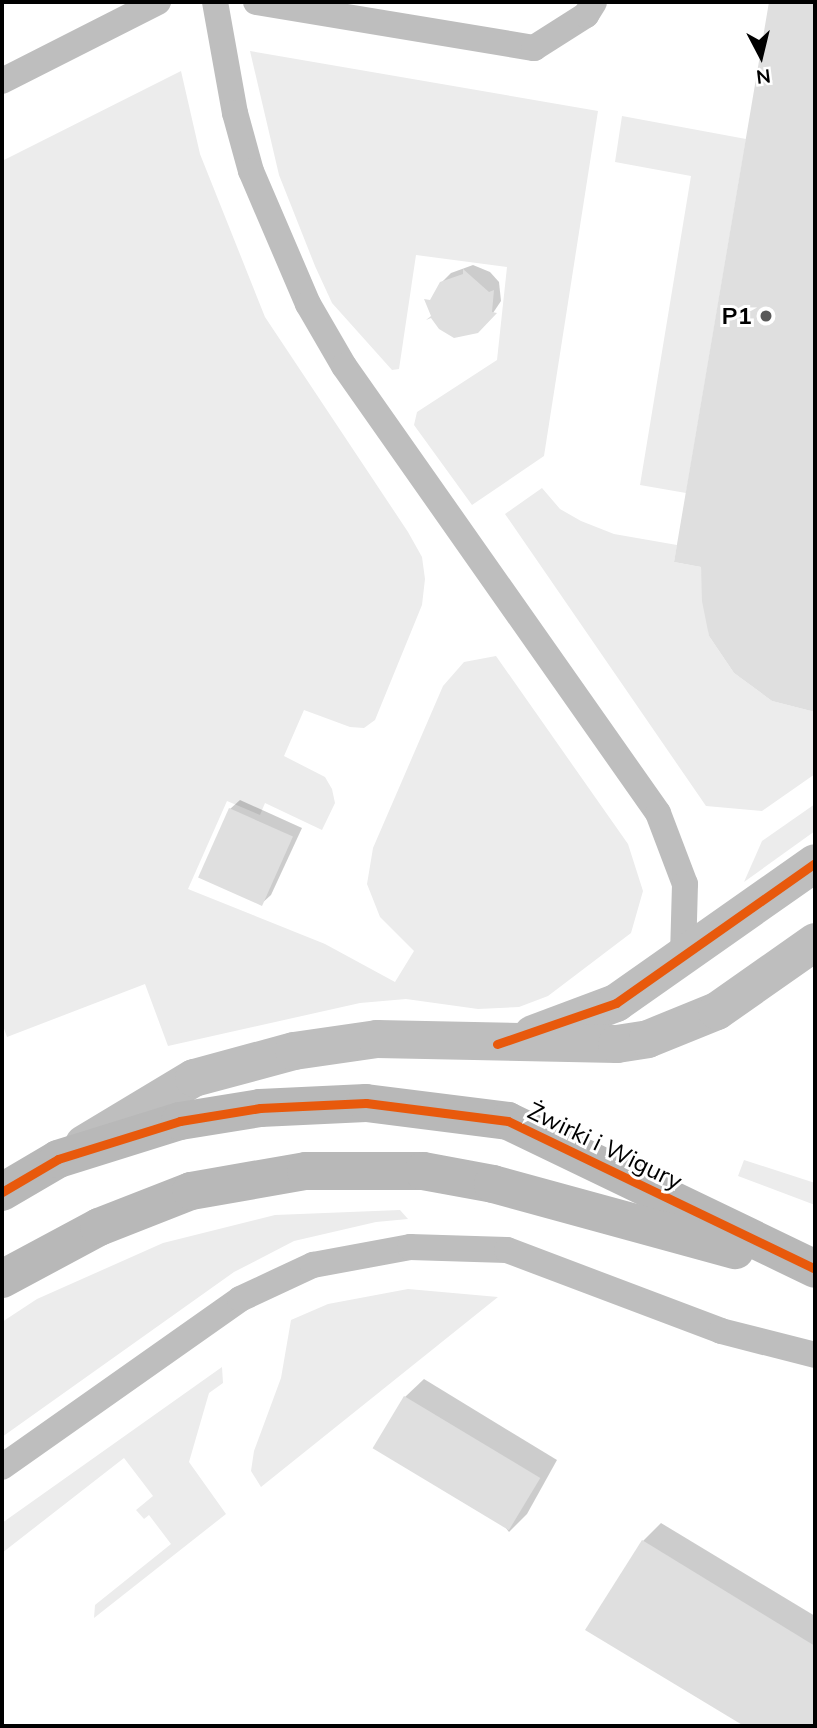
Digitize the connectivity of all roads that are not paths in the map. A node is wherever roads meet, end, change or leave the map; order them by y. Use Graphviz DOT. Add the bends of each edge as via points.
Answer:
graph roads {
  1 [pos="158,2"];
  2 [pos="215,2"];
  3 [pos="256,2"];
  4 [pos="594,2"];
  5 [pos="2,81"];
  6 [pos="815,863"];
  7 [pos="815,942"];
  8 [pos="683,955"];
  9 [pos="497,1044"];
  10 [pos="58,1159"];
  11 [pos="2,1192"];
  12 [pos="815,1271"];
  13 [pos="2,1279"];
  14 [pos="815,1355"];
  15 [pos="2,1467"];
  1 -- 5 [label="lane"];
  2 -- 8 [label="lane" via="251,171 308,304 351,376 658,813 685,884"];
  3 -- 4 [label="lane" via="534,48 586,15"];
  6 -- 8 [label="street"];
  7 -- 9 [label="street" via="717,1011 648,1040"];
  8 -- 9 [label="street" via="616,1003"];
  9 -- 10 [label="street" via="377,1039 293,1051 194,1078"];
  10 -- 11 [label="street, Żwirki i Wigury"];
  10 -- 12 [label="street, Żwirki i Wigury" via="180,1121 260,1108 366,1103 508,1121"];
  12 -- 13 [label="street, Żwirki i Wigury" via="493,1184 423,1171 306,1171 191,1191 99,1227"];
  14 -- 15 [label="lane" via="721,1331 507,1250 410,1247 313,1265 240,1299"];
}
